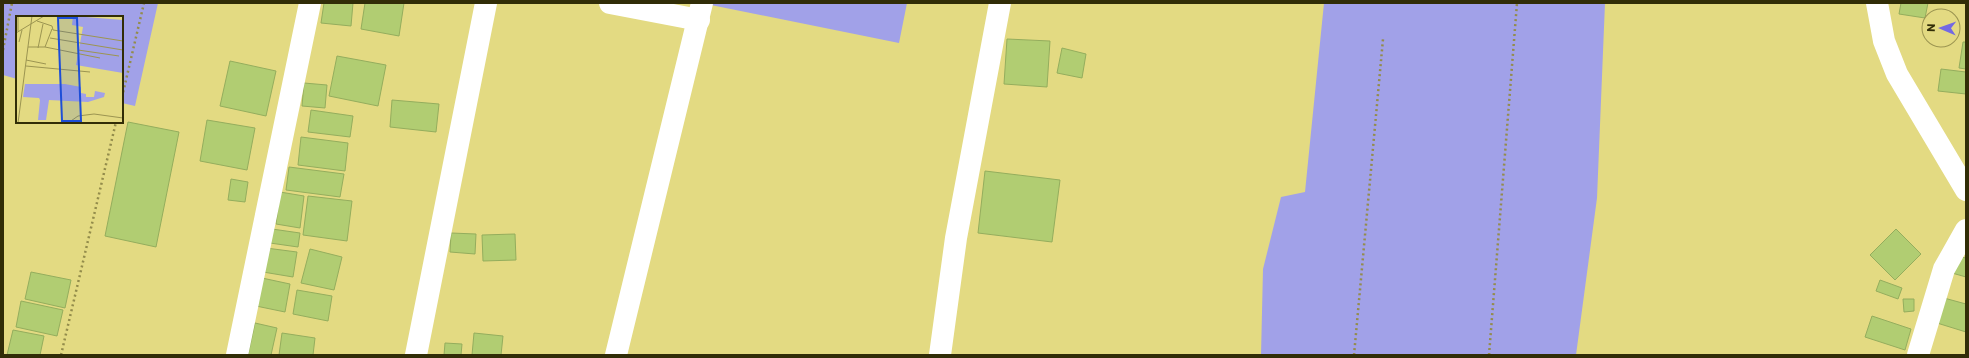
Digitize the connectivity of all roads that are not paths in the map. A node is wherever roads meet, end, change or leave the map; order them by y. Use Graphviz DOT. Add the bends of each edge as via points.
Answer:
graph roads {
  1 [pos="310,3"];
  2 [pos="486,3"];
  3 [pos="1000,3"];
  4 [pos="1877,3"];
  5 [pos="617,4"];
  6 [pos="700,11"];
  7 [pos="1966,190"];
  8 [pos="1966,230"];
  9 [pos="237,355"];
  10 [pos="416,355"];
  11 [pos="616,355"];
  12 [pos="940,355"];
  13 [pos="1918,355"];
  1 -- 9 [label="street"];
  2 -- 10 [label="street"];
  3 -- 12 [label="street" via="956,238"];
  4 -- 7 [label="street" via="1884,41 1897,74"];
  5 -- 6 [label="street"];
  6 -- 11 [label="street"];
  8 -- 13 [label="street" via="1944,270"];
}
